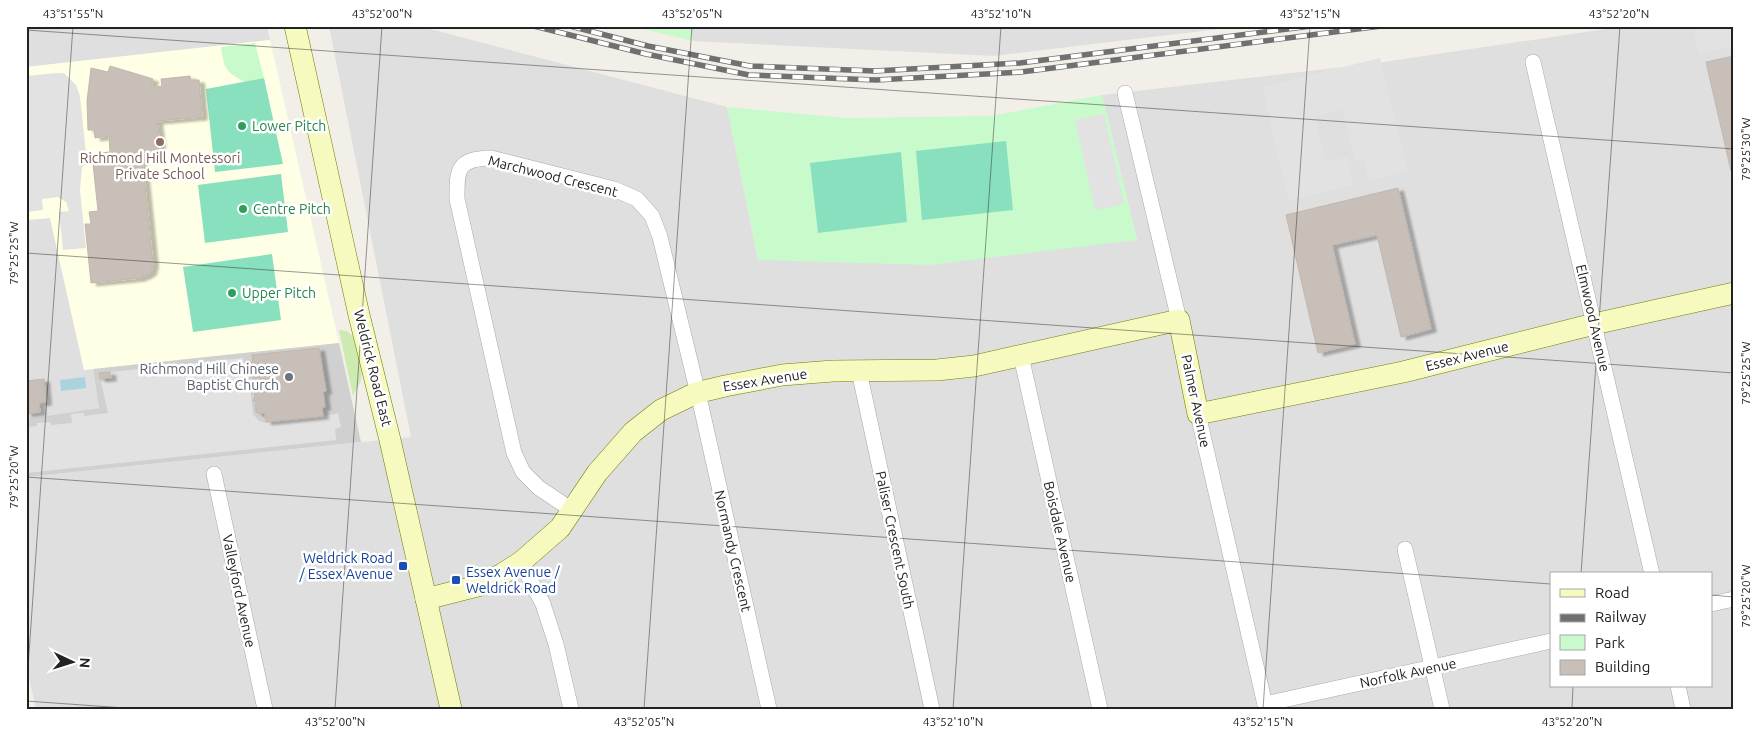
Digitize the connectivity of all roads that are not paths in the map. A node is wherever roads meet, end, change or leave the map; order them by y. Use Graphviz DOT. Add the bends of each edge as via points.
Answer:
graph roads {
  1 [pos="295,26"];
  2 [pos="1533,62"];
  3 [pos="1125,93"];
  4 [pos="1734,293"];
  5 [pos="1179,320"];
  6 [pos="1594,324"];
  7 [pos="1021,356"];
  8 [pos="859,371"];
  9 [pos="696,393"];
  10 [pos="1198,414"];
  11 [pos="214,474"];
  12 [pos="572,510"];
  13 [pos="1405,549"];
  14 [pos="521,562"];
  15 [pos="1652,572"];
  16 [pos="426,598"];
  17 [pos="1734,599"];
  18 [pos="1712,604"];
  19 [pos="1550,641"];
  20 [pos="1433,668"];
  21 [pos="1678,688"];
  22 [pos="1265,706"];
  23 [pos="265,709"];
  24 [pos="451,709"];
  25 [pos="570,709"];
  26 [pos="769,709"];
  27 [pos="932,709"];
  28 [pos="1100,709"];
  29 [pos="1442,709"];
  30 [pos="1683,709"];
  1 -- 16 [label="street, Weldrick Road East"];
  2 -- 6 [label="street, Elmwood Avenue"];
  3 -- 5 [label="street, Palmer Avenue"];
  4 -- 6 [label="street, Essex Avenue"];
  5 -- 7 [label="street, Essex Avenue"];
  5 -- 10 [label="street, Palmer Avenue"];
  6 -- 10 [label="street, Essex Avenue" via="1403,372"];
  6 -- 15 [label="street, Elmwood Avenue"];
  7 -- 8 [label="street, Essex Avenue" via="937,370"];
  7 -- 28 [label="street, Boisdale Avenue"];
  8 -- 9 [label="street, Essex Avenue" via="782,375"];
  8 -- 27 [label="street, Paliser Crescent South"];
  9 -- 12 [label="street, Essex Avenue" via="661,410 633,432 597,473"];
  9 -- 12 [label="street, Marchwood Crescent" via="660,237 652,216 637,199 614,189 491,158 474,159 464,164 457,175 457,199 514,453 523,472"];
  9 -- 26 [label="street, Normandy Crescent"];
  10 -- 22 [label="street, Palmer Avenue"];
  11 -- 23 [label="street, Valleyford Avenue"];
  12 -- 14 [label="street, Essex Avenue" via="560,528"];
  13 -- 20 [label="street"];
  14 -- 16 [label="street, Essex Avenue" via="481,585"];
  14 -- 25 [label="street" via="543,604 556,644"];
  16 -- 24 [label="street, Weldrick Road East"];
  17 -- 18 [label="street"];
  19 -- 20 [label="street, Norfolk Avenue"];
  20 -- 22 [label="street, Norfolk Avenue"];
  20 -- 29 [label="street"];
  21 -- 30 [label="street"];
}
